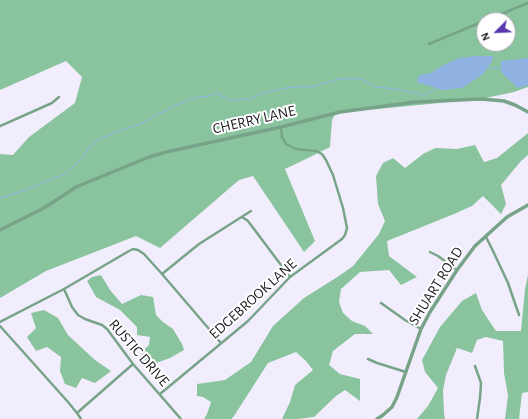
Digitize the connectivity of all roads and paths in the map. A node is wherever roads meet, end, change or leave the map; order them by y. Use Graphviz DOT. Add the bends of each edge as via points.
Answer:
graph roads {
  1 [pos="528,3"];
  2 [pos="506,12"];
  3 [pos="476,24"];
  4 [pos="429,44"];
  5 [pos="59,97"];
  6 [pos="528,112"];
  7 [pos="0,126"];
  8 [pos="281,127"];
  9 [pos="528,205"];
  10 [pos="251,211"];
  11 [pos="242,217"];
  12 [pos="0,230"];
  13 [pos="486,237"];
  14 [pos="430,252"];
  15 [pos="457,270"];
  16 [pos="162,274"];
  17 [pos="290,277"];
  18 [pos="64,289"];
  19 [pos="381,303"];
  20 [pos="519,315"];
  21 [pos="0,322"];
  22 [pos="0,326"];
  23 [pos="421,329"];
  24 [pos="221,343"];
  25 [pos="368,359"];
  26 [pos="133,364"];
  27 [pos="475,366"];
  28 [pos="406,372"];
  29 [pos="160,394"];
  30 [pos="77,413"];
  31 [pos="81,419"];
  32 [pos="181,419"];
  33 [pos="377,419"];
  34 [pos="477,419"];
  1 -- 2 [label="street"];
  3 -- 4 [label="street"];
  5 -- 7 [label="street" via="52,103"];
  6 -- 8 [label="street, CHERRY LANE" via="504,101 481,99 415,102 340,112"];
  8 -- 12 [label="street, CHERRY LANE" via="149,157 76,188 44,208"];
  8 -- 17 [label="street, EDGEBROOK LANE" via="286,144 296,149 322,154 326,160 333,175 347,228 342,239"];
  9 -- 13 [label="street, SHUART ROAD" via="508,217"];
  10 -- 11 [label="street"];
  11 -- 16 [label="street" via="199,244"];
  11 -- 17 [label="street"];
  13 -- 15 [label="street, SHUART ROAD" via="475,246"];
  13 -- 20 [label="street" via="508,283"];
  14 -- 15 [label="street"];
  15 -- 23 [label="street, SHUART ROAD"];
  16 -- 18 [label="street" via="144,254 133,250"];
  16 -- 24 [label="street"];
  17 -- 24 [label="street, EDGEBROOK LANE" via="248,321"];
  18 -- 21 [label="street"];
  18 -- 26 [label="street, RUSTIC DRIVE" via="78,315 107,329"];
  19 -- 23 [label="street"];
  22 -- 30 [label="street"];
  23 -- 28 [label="street, SHUART ROAD"];
  24 -- 29 [label="street, EDGEBROOK LANE"];
  25 -- 28 [label="street"];
  26 -- 29 [label="street, RUSTIC DRIVE"];
  26 -- 30 [label="street"];
  27 -- 34 [label="street" via="481,384"];
  28 -- 33 [label="street, SHUART ROAD" via="392,407"];
  29 -- 32 [label="street, RUSTIC DRIVE"];
  30 -- 31 [label="street"];
}
